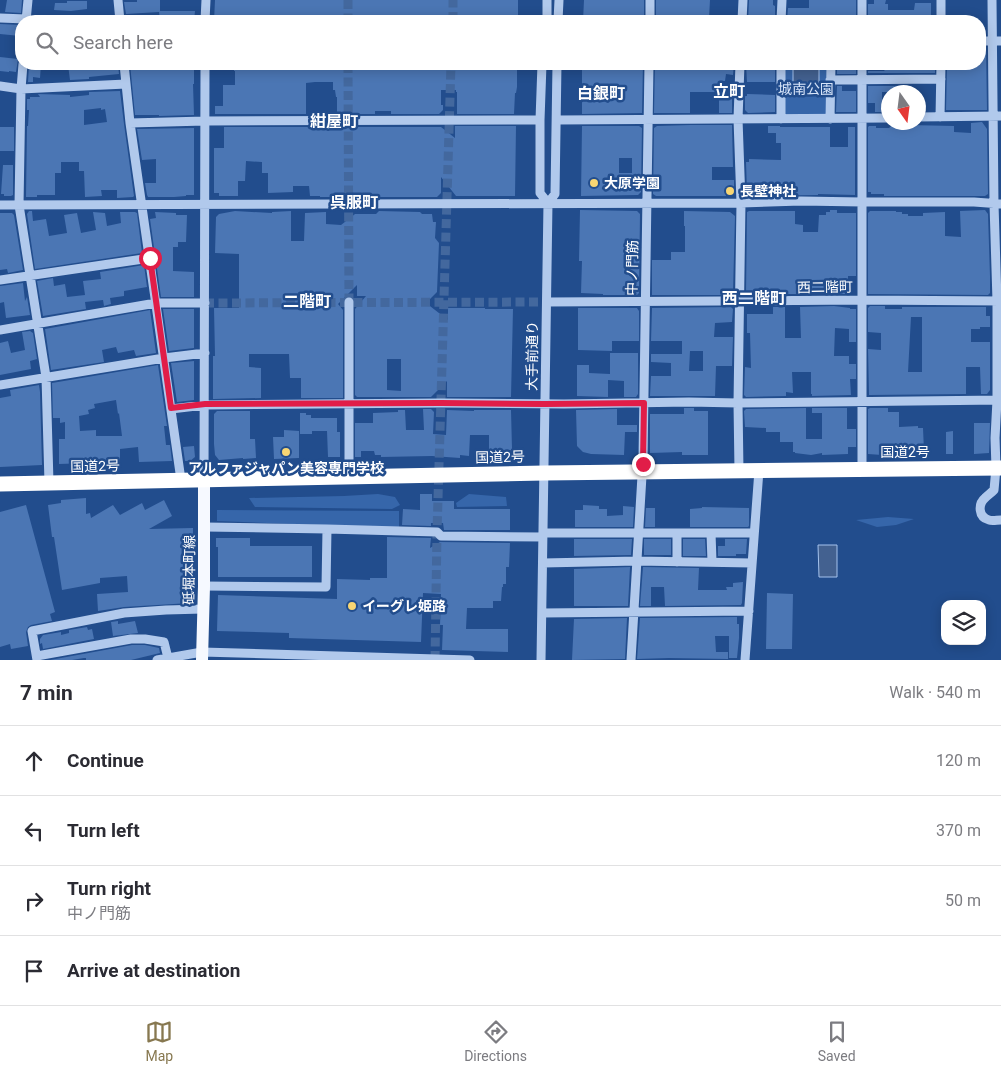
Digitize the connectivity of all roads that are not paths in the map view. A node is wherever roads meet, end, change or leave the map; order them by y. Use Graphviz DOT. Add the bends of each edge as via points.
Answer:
graph roads {
  1 [pos="28,0"];
  2 [pos="118,0"];
  3 [pos="206,0"];
  4 [pos="547,0"];
  5 [pos="559,0"];
  6 [pos="650,0"];
  7 [pos="743,0"];
  8 [pos="782,0"];
  9 [pos="862,0"];
  10 [pos="941,0"];
  11 [pos="992,0"];
  12 [pos="26,15"];
  13 [pos="119,15"];
  14 [pos="206,15"];
  15 [pos="547,15"];
  16 [pos="558,15"];
  17 [pos="650,15"];
  18 [pos="742,15"];
  19 [pos="781,15"];
  20 [pos="862,15"];
  21 [pos="941,15"];
  22 [pos="0,18"];
  23 [pos="15,19"];
  24 [pos="997,41"];
  25 [pos="23,70"];
  26 [pos="125,70"];
  27 [pos="205,70"];
  28 [pos="542,70"];
  29 [pos="557,70"];
  30 [pos="649,70"];
  31 [pos="740,70"];
  32 [pos="781,70"];
  33 [pos="831,70"];
  34 [pos="862,70"];
  35 [pos="941,70"];
  36 [pos="941,79"];
  37 [pos="830,80"];
  38 [pos="862,80"];
  39 [pos="126,84"];
  40 [pos="0,86"];
  41 [pos="21,89"];
  42 [pos="997,116"];
  43 [pos="926,117"];
  44 [pos="940,117"];
  45 [pos="862,118"];
  46 [pos="881,118"];
  47 [pos="738,119"];
  48 [pos="781,119"];
  49 [pos="830,119"];
  50 [pos="540,120"];
  51 [pos="557,120"];
  52 [pos="648,120"];
  53 [pos="205,121"];
  54 [pos="130,123"];
  55 [pos="862,202"];
  56 [pos="548,203"];
  57 [pos="647,203"];
  58 [pos="741,203"];
  59 [pos="142,204"];
  60 [pos="205,204"];
  61 [pos="997,204"];
  62 [pos="0,205"];
  63 [pos="19,205"];
  64 [pos="150,258"];
  65 [pos="30,276"];
  66 [pos="0,280"];
  67 [pos="862,300"];
  68 [pos="646,301"];
  69 [pos="999,301"];
  70 [pos="349,302"];
  71 [pos="547,302"];
  72 [pos="739,302"];
  73 [pos="156,303"];
  74 [pos="205,303"];
  75 [pos="37,324"];
  76 [pos="0,330"];
  77 [pos="205,353"];
  78 [pos="164,358"];
  79 [pos="46,377"];
  80 [pos="0,385"];
  81 [pos="861,400"];
  82 [pos="999,400"];
  83 [pos="644,403"];
  84 [pos="738,403"];
  85 [pos="205,404"];
  86 [pos="350,404"];
  87 [pos="545,404"];
  88 [pos="171,408"];
  89 [pos="998,468"];
  90 [pos="862,469"];
  91 [pos="738,470"];
  92 [pos="759,470"];
  93 [pos="544,472"];
  94 [pos="643,472"];
  95 [pos="350,477"];
  96 [pos="181,480"];
  97 [pos="204,480"];
  98 [pos="48,483"];
  99 [pos="0,484"];
  100 [pos="1001,520"];
  101 [pos="205,526"];
  102 [pos="327,529"];
  103 [pos="677,533"];
  104 [pos="711,533"];
  105 [pos="754,533"];
  106 [pos="639,534"];
  107 [pos="543,535"];
  108 [pos="637,561"];
  109 [pos="677,562"];
  110 [pos="712,562"];
  111 [pos="543,563"];
  112 [pos="752,563"];
  113 [pos="204,586"];
  114 [pos="203,609"];
  115 [pos="749,611"];
  116 [pos="634,612"];
  117 [pos="542,613"];
  118 [pos="202,656"];
  119 [pos="37,658"];
  120 [pos="168,658"];
  121 [pos="157,660"];
  122 [pos="470,660"];
  123 [pos="541,660"];
  124 [pos="631,660"];
  125 [pos="745,660"];
  1 -- 12 [label="street"];
  2 -- 13 [label="street"];
  3 -- 14 [label="street"];
  4 -- 15 [label="street"];
  5 -- 16 [label="street"];
  6 -- 17 [label="street"];
  7 -- 18 [label="street"];
  8 -- 19 [label="street"];
  9 -- 20 [label="street"];
  10 -- 21 [label="street"];
  11 -- 24 [label="street"];
  22 -- 23 [label="street"];
  24 -- 42 [label="street"];
  25 -- 41 [label="street"];
  26 -- 39 [label="street"];
  27 -- 53 [label="street"];
  28 -- 50 [label="street, 大手前通り"];
  29 -- 51 [label="street, 大手前通り"];
  30 -- 52 [label="street, 中ノ門筋"];
  31 -- 47 [label="street"];
  32 -- 48 [label="street"];
  33 -- 37 [label="street"];
  34 -- 38 [label="street"];
  35 -- 36 [label="street"];
  36 -- 38 [label="street"];
  36 -- 44 [label="street"];
  37 -- 38 [label="street"];
  37 -- 49 [label="street"];
  38 -- 45 [label="street"];
  39 -- 41 [label="street"];
  39 -- 54 [label="street"];
  40 -- 41 [label="street"];
  41 -- 63 [label="street"];
  42 -- 44 [label="street"];
  42 -- 61 [label="street"];
  43 -- 44 [label="street"];
  45 -- 46 [label="street"];
  45 -- 49 [label="street"];
  45 -- 55 [label="street"];
  47 -- 48 [label="street"];
  47 -- 52 [label="street"];
  47 -- 58 [label="street"];
  48 -- 49 [label="street"];
  50 -- 53 [label="street"];
  50 -- 56 [label="street, 大手前通り" via="540,193"];
  51 -- 52 [label="street"];
  51 -- 56 [label="street, 大手前通り" via="555,194"];
  52 -- 57 [label="street, 中ノ門筋"];
  53 -- 54 [label="street"];
  53 -- 60 [label="street"];
  54 -- 59 [label="street"];
  55 -- 58 [label="street" via="801,200"];
  55 -- 61 [label="street"];
  55 -- 67 [label="street"];
  56 -- 57 [label="street"];
  56 -- 60 [label="street"];
  56 -- 71 [label="street, 大手前通り"];
  57 -- 58 [label="street"];
  57 -- 68 [label="street, 中ノ門筋"];
  58 -- 72 [label="street"];
  59 -- 60 [label="street"];
  59 -- 63 [label="street"];
  59 -- 64 [label="street"];
  60 -- 74 [label="street"];
  61 -- 69 [label="street"];
  62 -- 63 [label="street"];
  63 -- 65 [label="street"];
  64 -- 65 [label="street"];
  64 -- 73 [label="street"];
  65 -- 66 [label="street"];
  65 -- 75 [label="street"];
  67 -- 69 [label="street, 西二階町"];
  67 -- 72 [label="street, 西二階町"];
  67 -- 81 [label="street"];
  68 -- 71 [label="street, 西二階町"];
  68 -- 72 [label="street, 西二階町"];
  68 -- 83 [label="street, 中ノ門筋"];
  69 -- 82 [label="street"];
  70 -- 86 [label="street"];
  71 -- 87 [label="street, 大手前通り"];
  72 -- 84 [label="street"];
  73 -- 74 [label="street"];
  73 -- 75 [label="street"];
  73 -- 78 [label="street"];
  74 -- 77 [label="street"];
  75 -- 76 [label="street"];
  75 -- 79 [label="street"];
  77 -- 78 [label="street"];
  77 -- 85 [label="street"];
  78 -- 79 [label="street"];
  78 -- 88 [label="street"];
  79 -- 80 [label="street"];
  79 -- 98 [label="street"];
  81 -- 82 [label="street"];
  81 -- 84 [label="street"];
  81 -- 90 [label="street"];
  82 -- 89 [label="street" via="995,438"];
  83 -- 84 [label="street"];
  83 -- 87 [label="street"];
  83 -- 94 [label="street, 中ノ門筋"];
  84 -- 91 [label="street"];
  85 -- 86 [label="street"];
  85 -- 88 [label="street"];
  85 -- 97 [label="street"];
  86 -- 87 [label="street"];
  86 -- 95 [label="street"];
  87 -- 93 [label="street, 大手前通り"];
  88 -- 96 [label="street"];
  89 -- 90 [label="highway, 国道2号"];
  89 -- 100 [label="street" via="994,490 984,498 980,510 987,520"];
  90 -- 92 [label="highway, 国道2号"];
  91 -- 92 [label="highway, 国道2号"];
  91 -- 94 [label="highway, 国道2号"];
  92 -- 105 [label="street"];
  93 -- 94 [label="highway, 国道2号"];
  93 -- 95 [label="highway, 国道2号"];
  93 -- 107 [label="street, 大手前通り"];
  94 -- 106 [label="street, 中ノ門筋"];
  95 -- 97 [label="highway, 国道2号"];
  96 -- 97 [label="highway, 国道2号"];
  96 -- 98 [label="highway, 国道2号"];
  97 -- 101 [label="main road, 砥堀本町線"];
  98 -- 99 [label="highway, 国道2号"];
  101 -- 102 [label="street"];
  101 -- 113 [label="main road, 砥堀本町線"];
  102 -- 107 [label="street" via="437,532 441,536"];
  102 -- 113 [label="street" via="326,587"];
  103 -- 104 [label="street"];
  103 -- 106 [label="street"];
  103 -- 109 [label="street"];
  104 -- 105 [label="street"];
  104 -- 110 [label="street"];
  105 -- 112 [label="street"];
  106 -- 107 [label="street"];
  106 -- 108 [label="street, 中ノ門筋"];
  107 -- 111 [label="street, 大手前通り"];
  108 -- 109 [label="street"];
  108 -- 111 [label="street"];
  108 -- 116 [label="street, 中ノ門筋"];
  109 -- 110 [label="street"];
  110 -- 112 [label="street"];
  111 -- 117 [label="street, 大手前通り"];
  112 -- 115 [label="street"];
  113 -- 114 [label="main road, 砥堀本町線"];
  114 -- 118 [label="main road, 砥堀本町線"];
  114 -- 119 [label="street" via="124,613 32,631"];
  115 -- 116 [label="street"];
  115 -- 125 [label="street"];
  116 -- 117 [label="street"];
  116 -- 124 [label="street, 中ノ門筋"];
  117 -- 123 [label="street, 大手前通り"];
  118 -- 120 [label="street"];
  118 -- 122 [label="street"];
  119 -- 120 [label="street" via="131,639 164,642"];
  120 -- 121 [label="street"];
}
